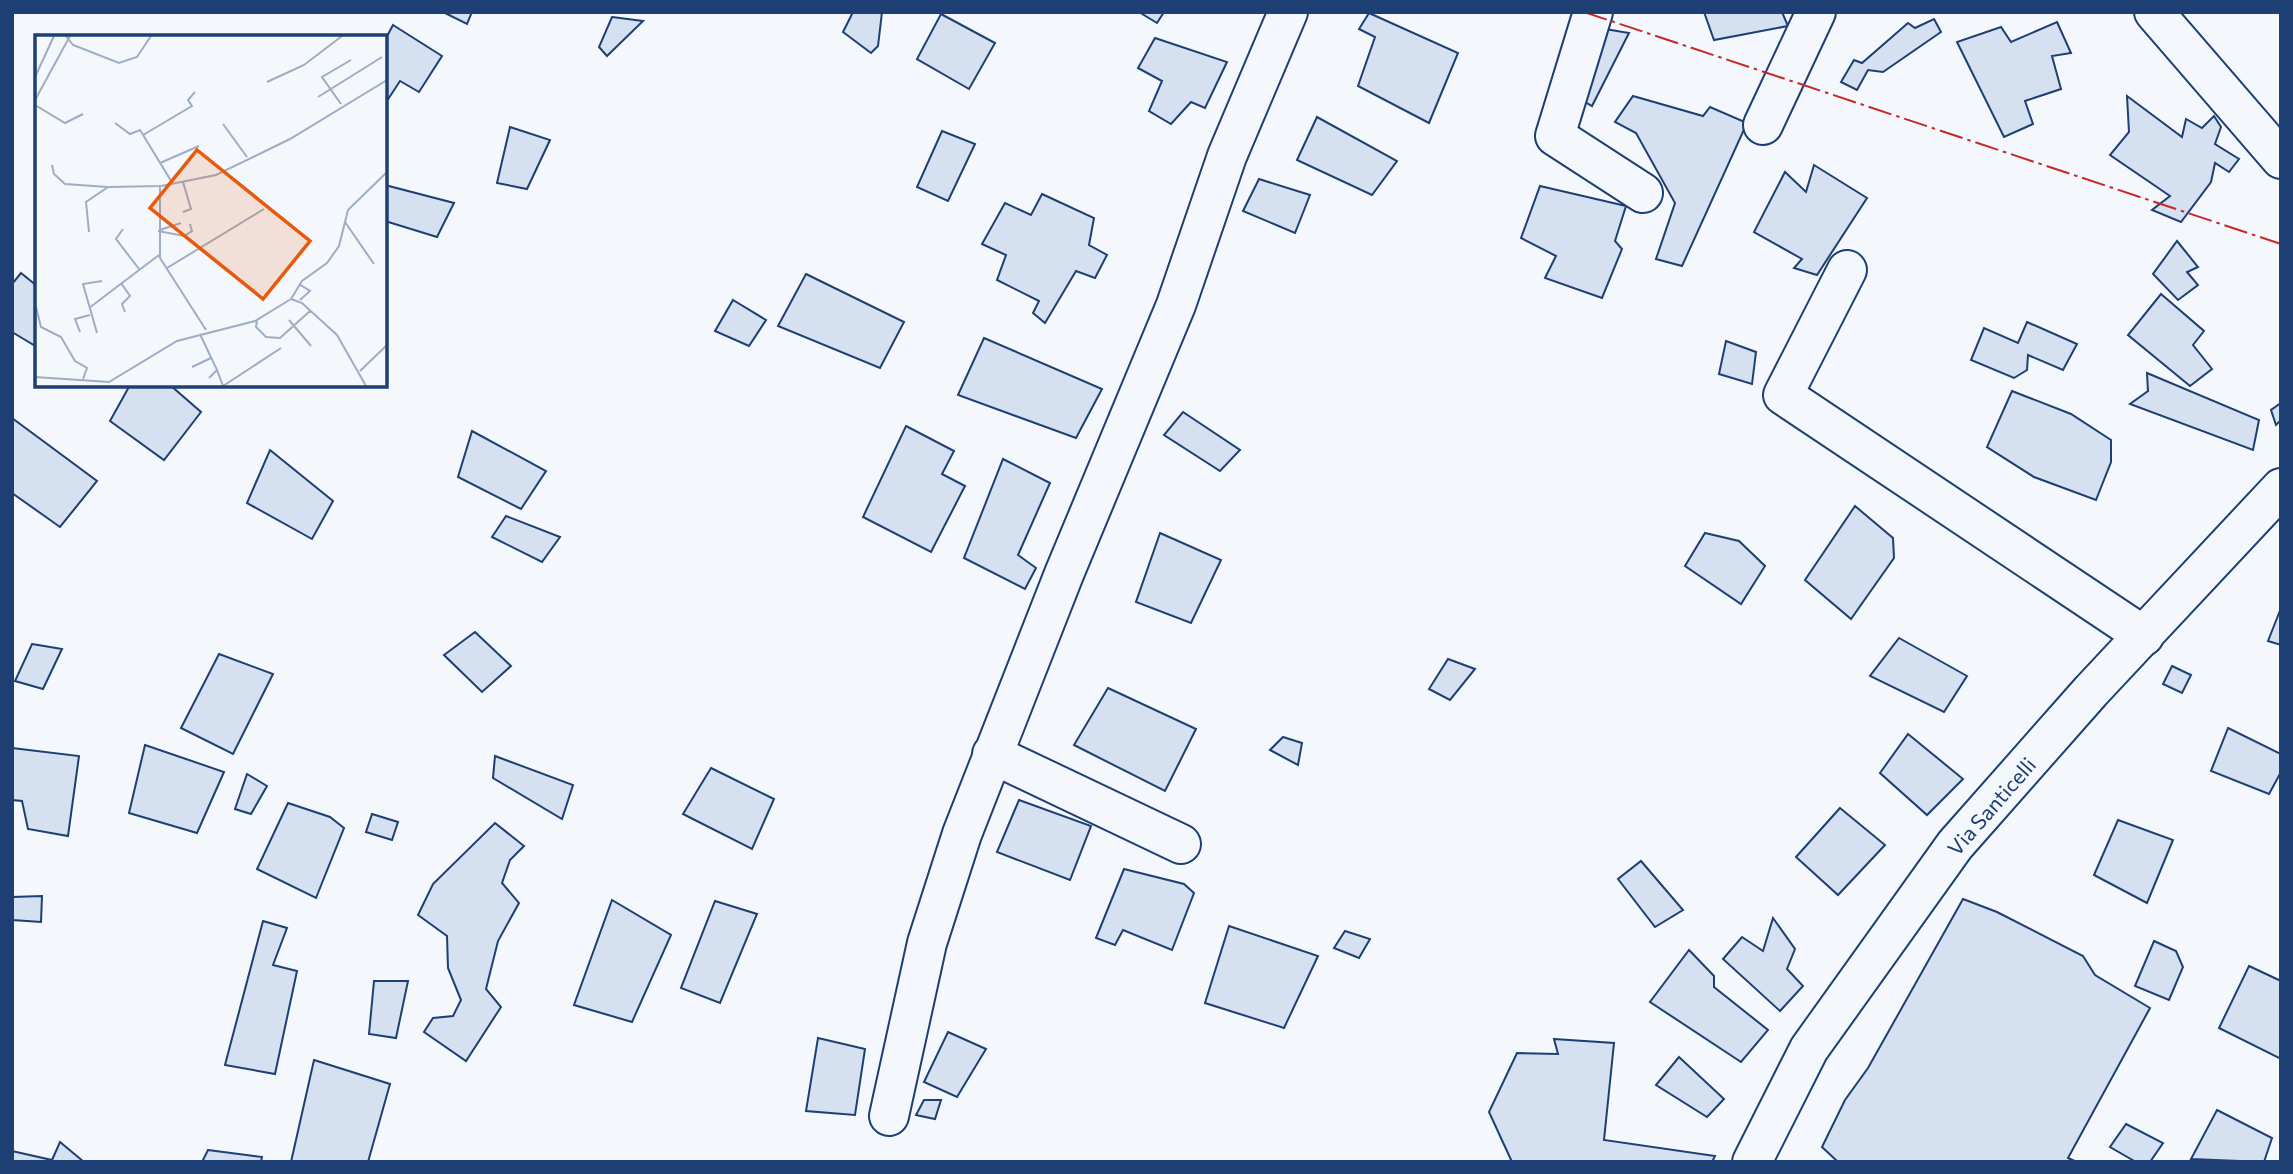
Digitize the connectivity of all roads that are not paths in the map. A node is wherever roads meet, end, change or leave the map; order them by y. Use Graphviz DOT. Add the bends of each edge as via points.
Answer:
graph roads {
  1 [pos="1289,12"];
  2 [pos="1593,12"];
  3 [pos="1816,12"];
  4 [pos="2154,12"];
  5 [pos="1763,125"];
  6 [pos="2281,159"];
  7 [pos="1643,193"];
  8 [pos="1847,270"];
  9 [pos="2281,488"];
  10 [pos="2267,525"];
  11 [pos="2144,636"];
  12 [pos="992,754"];
  13 [pos="1181,844"];
  14 [pos="889,1116"];
  15 [pos="1752,1162"];
  1 -- 12 [label="street" via="1227,156 1130,421"];
  2 -- 7 [label="street" via="1555,136"];
  3 -- 5 [label="street"];
  4 -- 6 [label="street"];
  8 -- 11 [label="street" via="1783,395"];
  9 -- 10 [label="street, Via Santicelli"];
  10 -- 11 [label="street, Via Santicelli"];
  11 -- 15 [label="street, Via Santicelli" via="1955,845 1809,1049"];
  12 -- 13 [label="street"];
  12 -- 14 [label="street" via="927,943"];
}
